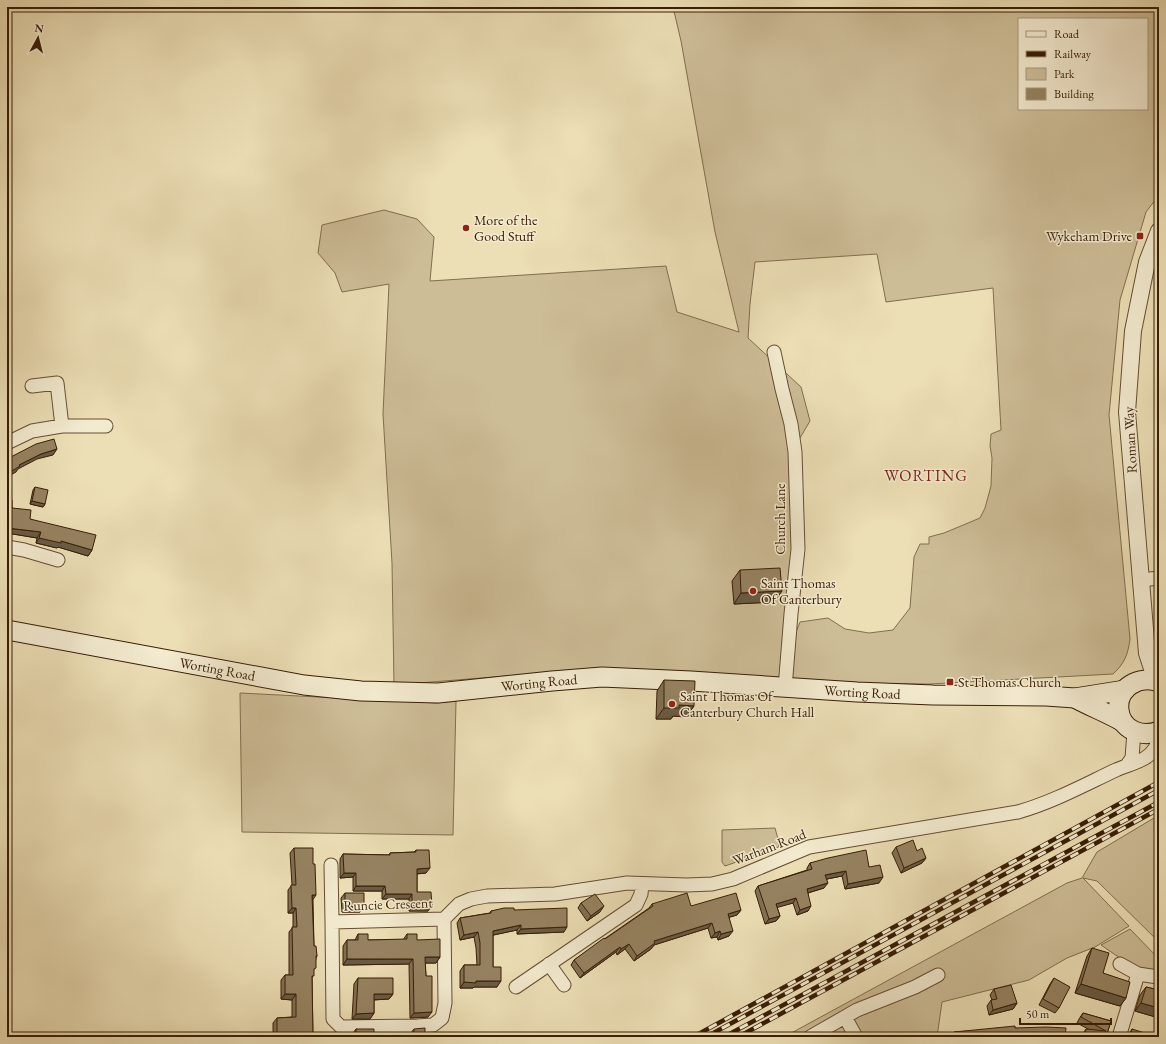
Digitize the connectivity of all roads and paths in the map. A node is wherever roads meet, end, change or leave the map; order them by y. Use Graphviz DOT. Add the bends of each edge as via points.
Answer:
graph roads {
  1 [pos="1159,231"];
  2 [pos="774,352"];
  3 [pos="32,386"];
  4 [pos="62,426"];
  5 [pos="106,426"];
  6 [pos="7,443"];
  7 [pos="7,547"];
  8 [pos="58,560"];
  9 [pos="1159,578"];
  10 [pos="1141,580"];
  11 [pos="7,630"];
  12 [pos="1145,683"];
  13 [pos="785,688"];
  14 [pos="1075,698"];
  15 [pos="1129,727"];
  16 [pos="1159,731"];
  17 [pos="1159,736"];
  18 [pos="1127,765"];
  19 [pos="331,865"];
  20 [pos="642,884"];
  21 [pos="444,919"];
  22 [pos="332,922"];
  23 [pos="549,964"];
  24 [pos="1120,964"];
  25 [pos="1138,974"];
  26 [pos="938,975"];
  27 [pos="1158,977"];
  28 [pos="564,985"];
  29 [pos="516,987"];
  30 [pos="845,1017"];
  31 [pos="810,1037"];
  32 [pos="856,1037"];
  33 [pos="1119,1037"];
  1 -- 10 [label="street, Roman Way" via="1146,262 1133,331 1127,412"];
  2 -- 13 [label="street, Church Lane" via="795,452 798,549"];
  3 -- 4 [label="street" via="57,383"];
  4 -- 5 [label="street"];
  4 -- 6 [label="street" via="32,431"];
  7 -- 8 [label="street"];
  9 -- 10 [label="street"];
  10 -- 12 [label="street, Roman Way" via="1147,652"];
  11 -- 13 [label="main road, Worting Road" via="304,685 361,691 438,693 602,678"];
  12 -- 14 [label="main road, Worting Road"];
  12 -- 15 [label="main road" via="1119,701 1119,711"];
  13 -- 14 [label="main road, Worting Road"];
  14 -- 15 [label="main road, Worting Road"];
  15 -- 16 [label="main road" via="1142,734"];
  15 -- 18 [label="street" via="1132,758"];
  17 -- 18 [label="street, Warham Road" via="1151,753 1144,759"];
  18 -- 20 [label="street, Warham Road" via="1041,806 1018,812 809,847 712,884"];
  19 -- 22 [label="street"];
  20 -- 21 [label="street, Warham Road" via="627,883 555,894 487,896 459,904"];
  20 -- 23 [label="street" via="636,905"];
  21 -- 22 [label="street, Runcie Crescent"];
  21 -- 22 [label="street, Runcie Crescent" via="445,1004 442,1018 433,1025 417,1026 341,1027 333,1019"];
  23 -- 28 [label="street"];
  23 -- 29 [label="street"];
  24 -- 25 [label="street"];
  25 -- 27 [label="street"];
  25 -- 33 [label="street"];
  26 -- 30 [label="street"];
  30 -- 31 [label="street"];
  30 -- 32 [label="street"];
}
